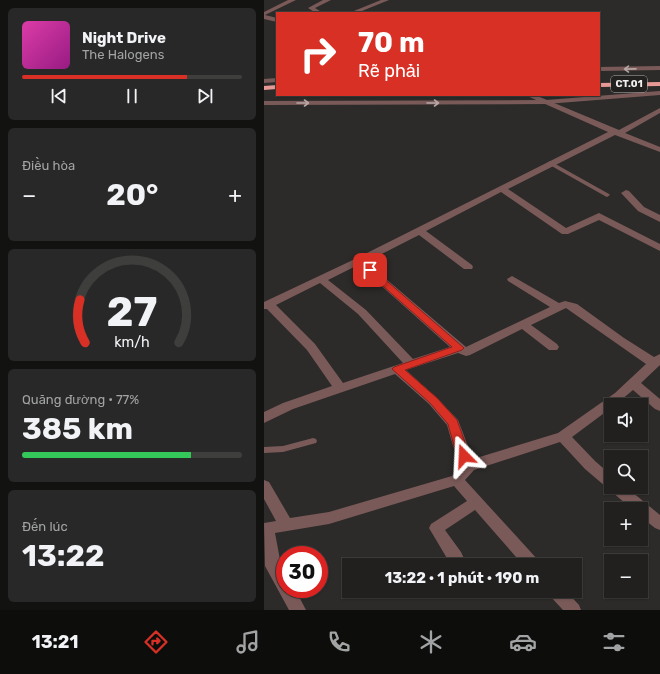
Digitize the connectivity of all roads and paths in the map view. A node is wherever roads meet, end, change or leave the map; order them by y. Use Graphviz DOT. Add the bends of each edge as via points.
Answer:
graph roads {
  1 [pos="293,0"];
  2 [pos="328,0"];
  3 [pos="386,0"];
  4 [pos="318,12"];
  5 [pos="355,12"];
  6 [pos="264,14"];
  7 [pos="264,17"];
  8 [pos="276,20"];
  9 [pos="660,68"];
  10 [pos="600,69"];
  11 [pos="660,77"];
  12 [pos="600,78"];
  13 [pos="276,80"];
  14 [pos="264,81"];
  15 [pos="660,84"];
  16 [pos="600,85"];
  17 [pos="276,87"];
  18 [pos="264,88"];
  19 [pos="660,93"];
  20 [pos="264,94"];
  21 [pos="276,94"];
  22 [pos="531,96"];
  23 [pos="546,102"];
  24 [pos="264,103"];
  25 [pos="660,110"];
  26 [pos="616,133"];
  27 [pos="660,150"];
  28 [pos="550,163"];
  29 [pos="501,188"];
  30 [pos="626,193"];
  31 [pos="607,195"];
  32 [pos="660,218"];
  33 [pos="419,230"];
  34 [pos="660,248"];
  35 [pos="359,261"];
  36 [pos="468,267"];
  37 [pos="321,279"];
  38 [pos="512,279"];
  39 [pos="266,305"];
  40 [pos="558,307"];
  41 [pos="522,324"];
  42 [pos="553,347"];
  43 [pos="459,348"];
  44 [pos="657,361"];
  45 [pos="411,364"];
  46 [pos="397,369"];
  47 [pos="633,383"];
  48 [pos="340,388"];
  49 [pos="660,406"];
  50 [pos="264,418"];
  51 [pos="563,436"];
  52 [pos="313,441"];
  53 [pos="264,450"];
  54 [pos="469,466"];
  55 [pos="604,477"];
  56 [pos="457,480"];
  57 [pos="264,486"];
  58 [pos="624,494"];
  59 [pos="477,502"];
  60 [pos="660,524"];
  61 [pos="286,525"];
  62 [pos="265,529"];
  63 [pos="456,558"];
  64 [pos="527,558"];
  65 [pos="276,573"];
  66 [pos="291,598"];
  67 [pos="562,598"];
  68 [pos="298,610"];
  69 [pos="573,610"];
  1 -- 6 [label="street"];
  2 -- 4 [label="street" via="312,8"];
  3 -- 5 [label="street"];
  7 -- 8 [label="street"];
  9 -- 10 [label="street, one-way"];
  11 -- 12 [label="highway, CT.01"];
  13 -- 14 [label="street"];
  15 -- 16 [label="highway, CT.01"];
  17 -- 18 [label="highway"];
  19 -- 23 [label="street"];
  20 -- 21 [label="highway"];
  22 -- 23 [label="street"];
  24 -- 23 [label="street, one-way"];
  23 -- 26 [label="street"];
  25 -- 26 [label="street"];
  26 -- 27 [label="street"];
  26 -- 28 [label="street"];
  28 -- 29 [label="street"];
  28 -- 31 [label="lane"];
  29 -- 33 [label="street"];
  29 -- 34 [label="street" via="565,232 599,216"];
  30 -- 32 [label="street" via="641,210"];
  33 -- 35 [label="street"];
  33 -- 36 [label="street"];
  35 -- 37 [label="street"];
  35 -- 43 [label="street"];
  37 -- 39 [label="street"];
  37 -- 45 [label="street" via="362,312"];
  38 -- 40 [label="street"];
  39 -- 48 [label="street" via="311,347"];
  40 -- 41 [label="street"];
  40 -- 44 [label="street" via="565,304 573,306 620,341"];
  41 -- 42 [label="street"];
  41 -- 43 [label="street" via="466,352"];
  43 -- 45 [label="street"];
  44 -- 47 [label="street"];
  45 -- 46 [label="street"];
  46 -- 48 [label="street"];
  46 -- 54 [label="street" via="453,423"];
  47 -- 49 [label="street"];
  47 -- 51 [label="street"];
  48 -- 50 [label="street" via="288,406"];
  51 -- 54 [label="street"];
  51 -- 55 [label="street"];
  52 -- 53 [label="lane" via="283,449"];
  54 -- 56 [label="street"];
  56 -- 59 [label="street"];
  56 -- 61 [label="street" via="329,518"];
  57 -- 61 [label="street"];
  58 -- 60 [label="street"];
  59 -- 63 [label="street" via="436,528"];
  59 -- 64 [label="street"];
  61 -- 62 [label="street"];
  62 -- 65 [label="street" via="272,566"];
  66 -- 68 [label="street"];
  67 -- 69 [label="street"];
}
